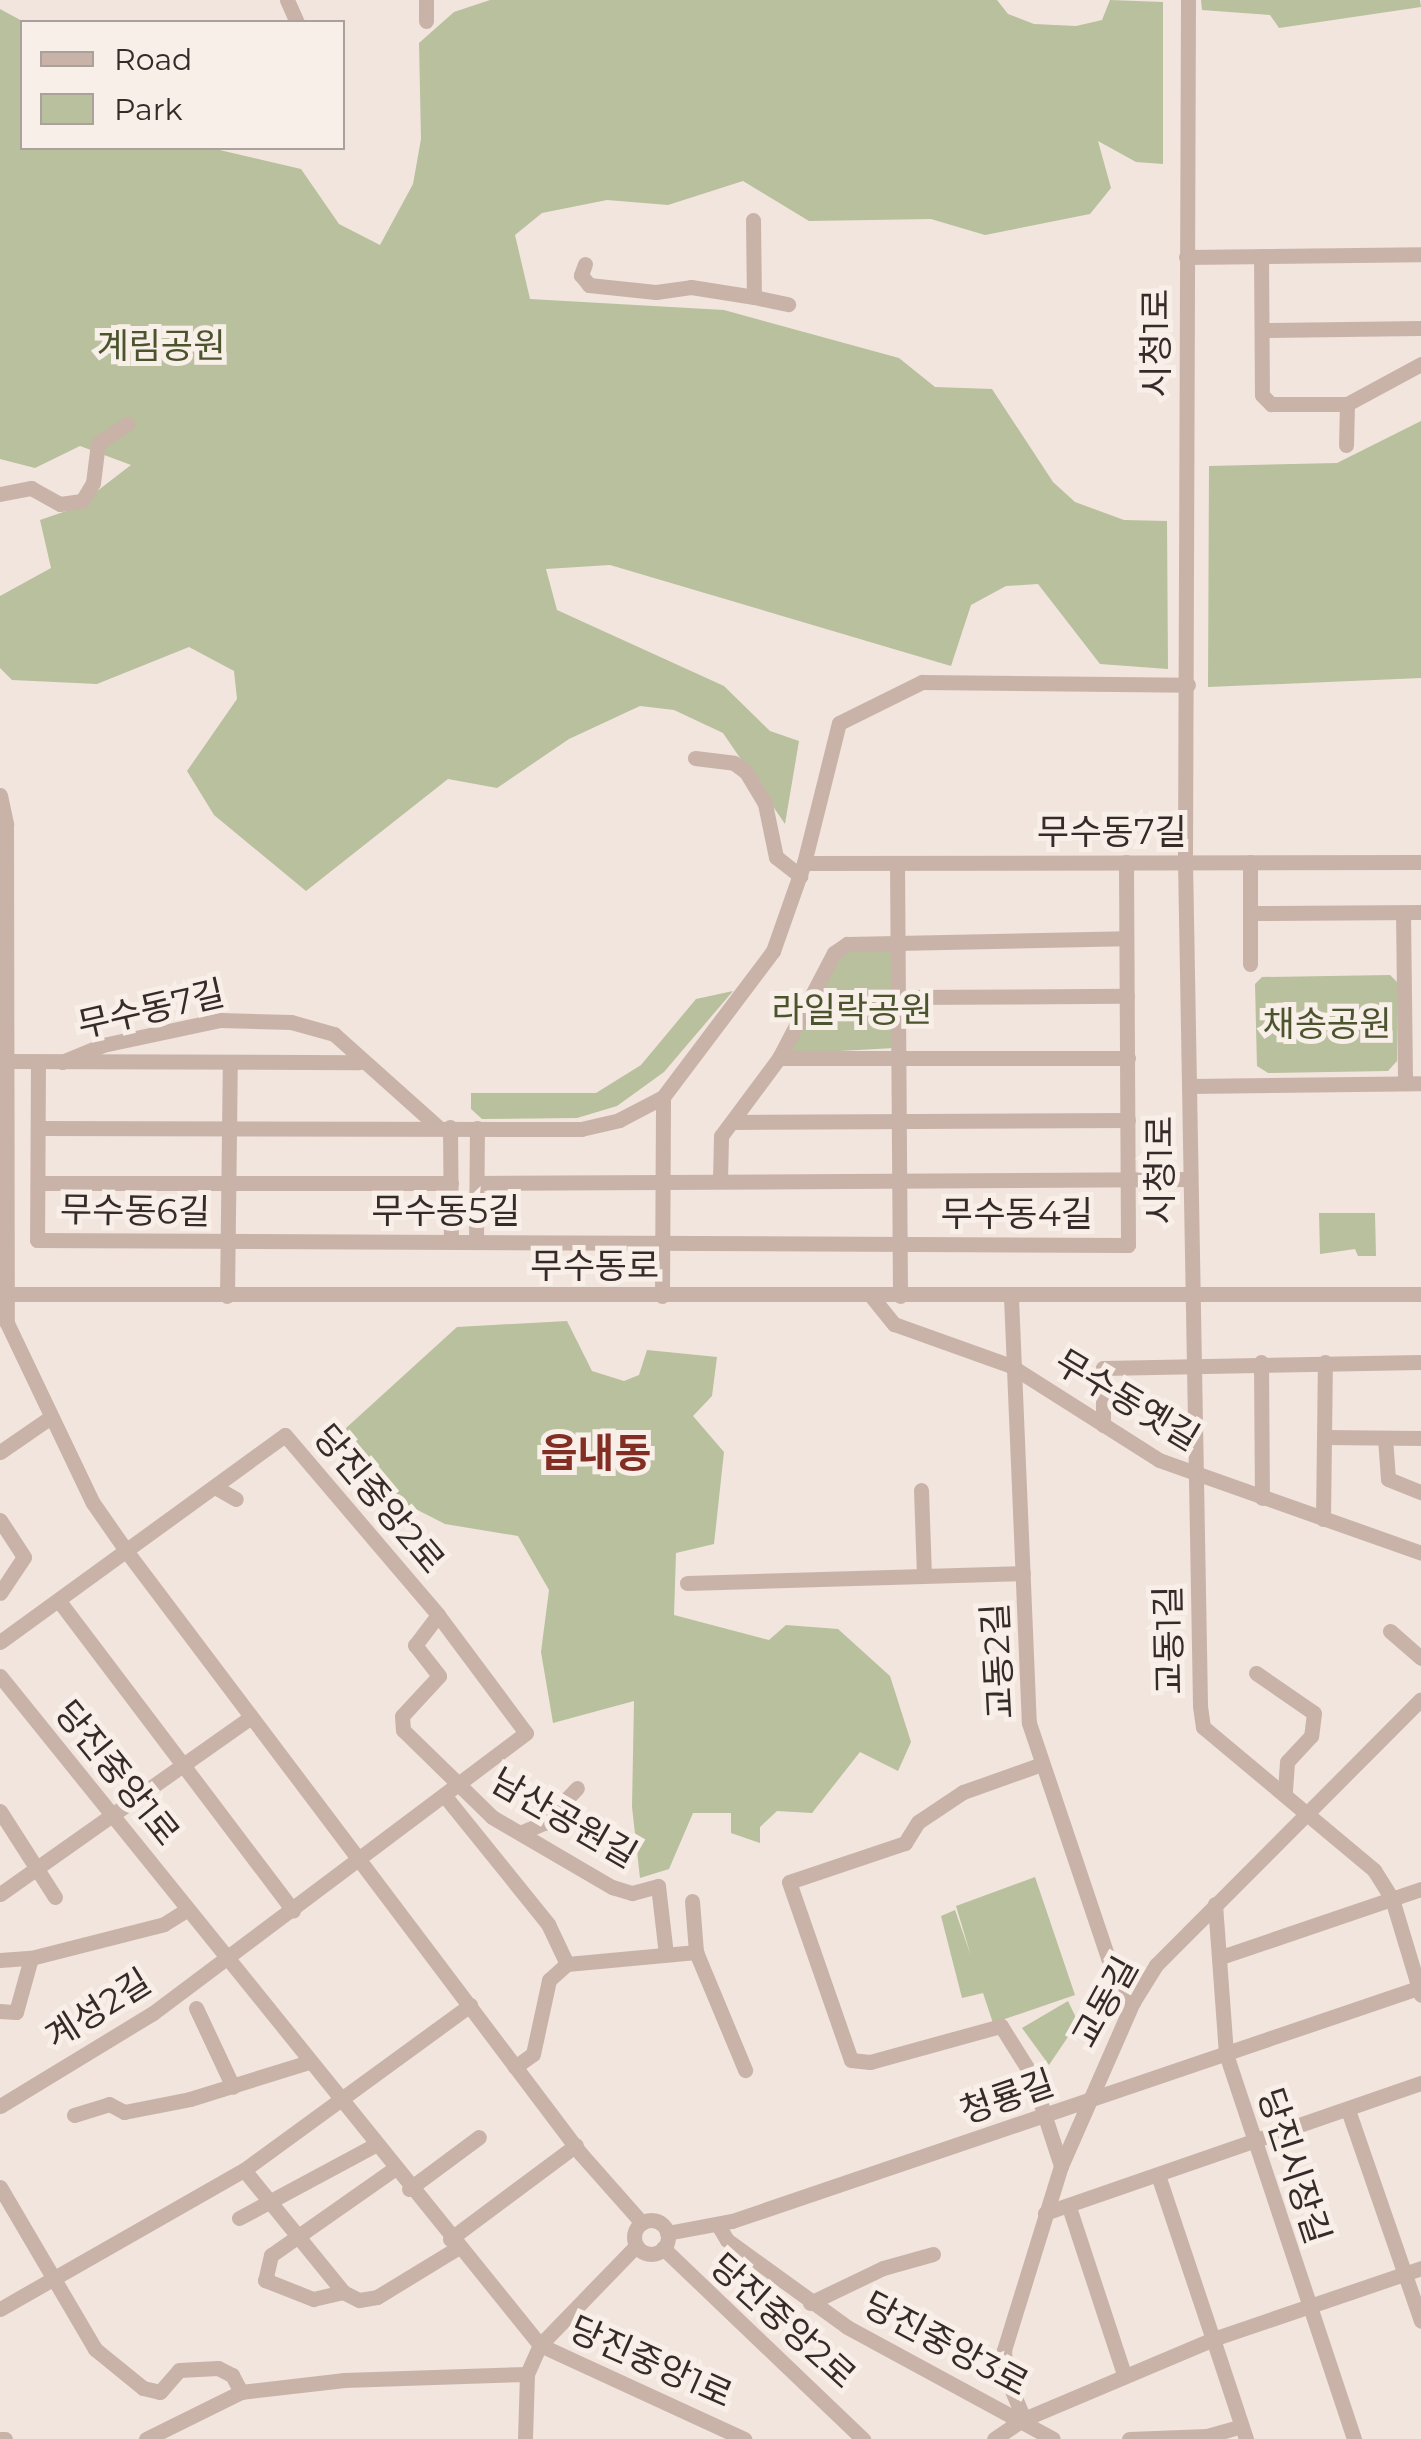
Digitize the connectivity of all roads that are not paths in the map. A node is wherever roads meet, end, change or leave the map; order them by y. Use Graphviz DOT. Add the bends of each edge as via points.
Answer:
graph roads {
  1 [pos="426,0"];
  2 [pos="1188,0"];
  3 [pos="426,21"];
  4 [pos="753,220"];
  5 [pos="1421,254"];
  6 [pos="1186,256"];
  7 [pos="1261,256"];
  8 [pos="585,264"];
  9 [pos="754,297"];
  10 [pos="788,304"];
  11 [pos="1421,328"];
  12 [pos="1262,330"];
  13 [pos="1421,364"];
  14 [pos="1347,404"];
  15 [pos="128,424"];
  16 [pos="1346,445"];
  17 [pos="0,494"];
  18 [pos="1188,685"];
  19 [pos="695,758"];
  20 [pos="0,795"];
  21 [pos="1186,861"];
  22 [pos="1126,862"];
  23 [pos="1250,862"];
  24 [pos="1421,862"];
  25 [pos="897,863"];
  26 [pos="802,870"];
  27 [pos="1403,912"];
  28 [pos="1421,912"];
  29 [pos="1250,913"];
  30 [pos="1126,938"];
  31 [pos="898,940"];
  32 [pos="3,955"];
  33 [pos="1250,964"];
  34 [pos="1127,996"];
  35 [pos="899,997"];
  36 [pos="778,1058"];
  37 [pos="1128,1058"];
  38 [pos="900,1059"];
  39 [pos="6,1061"];
  40 [pos="38,1062"];
  41 [pos="62,1062"];
  42 [pos="359,1062"];
  43 [pos="230,1063"];
  44 [pos="1413,1083"];
  45 [pos="1189,1086"];
  46 [pos="663,1097"];
  47 [pos="2,1101"];
  48 [pos="1128,1120"];
  49 [pos="900,1121"];
  50 [pos="733,1122"];
  51 [pos="443,1127"];
  52 [pos="39,1128"];
  53 [pos="476,1128"];
  54 [pos="230,1129"];
  55 [pos="1190,1179"];
  56 [pos="1128,1180"];
  57 [pos="720,1181"];
  58 [pos="663,1182"];
  59 [pos="901,1182"];
  60 [pos="38,1184"];
  61 [pos="229,1184"];
  62 [pos="451,1184"];
  63 [pos="477,1184"];
  64 [pos="663,1240"];
  65 [pos="452,1241"];
  66 [pos="476,1241"];
  67 [pos="228,1242"];
  68 [pos="902,1244"];
  69 [pos="2,1294"];
  70 [pos="1421,1294"];
  71 [pos="228,1296"];
  72 [pos="662,1296"];
  73 [pos="900,1296"];
  74 [pos="1191,1296"];
  75 [pos="872,1297"];
  76 [pos="1011,1297"];
  77 [pos="1262,1362"];
  78 [pos="1324,1362"];
  79 [pos="1421,1362"];
  80 [pos="1193,1364"];
  81 [pos="1011,1366"];
  82 [pos="51,1416"];
  83 [pos="1103,1425"];
  84 [pos="1326,1437"];
  85 [pos="1385,1438"];
  86 [pos="1421,1438"];
  87 [pos="0,1452"];
  88 [pos="1196,1476"];
  89 [pos="216,1487"];
  90 [pos="921,1490"];
  91 [pos="1421,1492"];
  92 [pos="1262,1498"];
  93 [pos="236,1499"];
  94 [pos="1323,1519"];
  95 [pos="0,1520"];
  96 [pos="127,1552"];
  97 [pos="1421,1553"];
  98 [pos="1023,1573"];
  99 [pos="924,1575"];
  100 [pos="687,1583"];
  101 [pos="0,1593"];
  102 [pos="58,1600"];
  103 [pos="438,1615"];
  104 [pos="1390,1631"];
  105 [pos="1,1639"];
  106 [pos="1421,1658"];
  107 [pos="1256,1673"];
  108 [pos="0,1676"];
  109 [pos="1421,1699"];
  110 [pos="251,1716"];
  111 [pos="526,1733"];
  112 [pos="185,1765"];
  113 [pos="1038,1765"];
  114 [pos="576,1788"];
  115 [pos="450,1791"];
  116 [pos="1286,1794"];
  117 [pos="0,1811"];
  118 [pos="1306,1814"];
  119 [pos="113,1815"];
  120 [pos="520,1833"];
  121 [pos="361,1860"];
  122 [pos="38,1871"];
  123 [pos="1421,1890"];
  124 [pos="0,1894"];
  125 [pos="55,1897"];
  126 [pos="1392,1899"];
  127 [pos="692,1902"];
  128 [pos="1216,1904"];
  129 [pos="188,1909"];
  130 [pos="293,1910"];
  131 [pos="696,1952"];
  132 [pos="666,1954"];
  133 [pos="1221,1957"];
  134 [pos="32,1958"];
  135 [pos="225,1958"];
  136 [pos="0,1960"];
  137 [pos="567,1964"];
  138 [pos="1420,1990"];
  139 [pos="1133,2002"];
  140 [pos="470,2005"];
  141 [pos="196,2008"];
  142 [pos="0,2011"];
  143 [pos="1226,2054"];
  144 [pos="309,2062"];
  145 [pos="515,2066"];
  146 [pos="746,2070"];
  147 [pos="1421,2083"];
  148 [pos="233,2088"];
  149 [pos="1088,2100"];
  150 [pos="343,2103"];
  151 [pos="0,2106"];
  152 [pos="1348,2110"];
  153 [pos="74,2115"];
  154 [pos="1042,2117"];
  155 [pos="478,2137"];
  156 [pos="375,2144"];
  157 [pos="576,2145"];
  158 [pos="1254,2145"];
  159 [pos="1061,2166"];
  160 [pos="394,2169"];
  161 [pos="244,2170"];
  162 [pos="1160,2178"];
  163 [pos="0,2187"];
  164 [pos="409,2189"];
  165 [pos="268,2202"];
  166 [pos="1069,2207"];
  167 [pos="1046,2213"];
  168 [pos="239,2218"];
  169 [pos="642,2222"];
  170 [pos="718,2225"];
  171 [pos="302,2239"];
  172 [pos="665,2240"];
  173 [pos="453,2244"];
  174 [pos="636,2246"];
  175 [pos="934,2254"];
  176 [pos="1421,2268"];
  177 [pos="1404,2274"];
  178 [pos="53,2277"];
  179 [pos="343,2292"];
  180 [pos="810,2303"];
  181 [pos="1308,2306"];
  182 [pos="0,2308"];
  183 [pos="1421,2321"];
  184 [pos="1213,2339"];
  185 [pos="540,2345"];
  186 [pos="527,2374"];
  187 [pos="1124,2374"];
  188 [pos="241,2392"];
  189 [pos="1024,2419"];
  190 [pos="1244,2432"];
  191 [pos="146,2439"];
  192 [pos="525,2439"];
  193 [pos="744,2439"];
  194 [pos="863,2439"];
  195 [pos="994,2439"];
  196 [pos="1053,2439"];
  197 [pos="1129,2439"];
  198 [pos="1354,2439"];
  1 -- 3 [label="street"];
  2 -- 6 [label="street, 시청1로"];
  4 -- 9 [label="street"];
  5 -- 7 [label="street"];
  6 -- 7 [label="street"];
  6 -- 18 [label="street, 시청1로"];
  7 -- 12 [label="street"];
  8 -- 9 [label="street" via="581,275 589,285 656,292 691,287"];
  9 -- 10 [label="street"];
  11 -- 12 [label="street"];
  12 -- 14 [label="street" via="1262,395 1271,404"];
  13 -- 14 [label="street"];
  14 -- 16 [label="street"];
  15 -- 17 [label="street" via="98,443 93,484 82,501 60,504 30,488"];
  18 -- 21 [label="street, 시청1로"];
  18 -- 26 [label="street" via="922,682 839,723"];
  19 -- 26 [label="street" via="734,763 746,772 765,804 776,857"];
  20 -- 32 [label="street"];
  21 -- 22 [label="street, 무수동7길"];
  21 -- 23 [label="street, 무수동7길"];
  21 -- 45 [label="street, 시청1로"];
  22 -- 25 [label="street, 무수동7길"];
  22 -- 30 [label="street, 무수동4길"];
  23 -- 24 [label="street, 무수동7길"];
  23 -- 29 [label="street"];
  25 -- 26 [label="street, 무수동7길"];
  25 -- 31 [label="street, 무수동4길"];
  26 -- 46 [label="street" via="773,951"];
  27 -- 28 [label="street"];
  27 -- 29 [label="street"];
  27 -- 44 [label="street"];
  29 -- 33 [label="street"];
  30 -- 31 [label="street"];
  30 -- 34 [label="street, 무수동4길"];
  31 -- 35 [label="street, 무수동4길"];
  31 -- 36 [label="street" via="854,941 834,954"];
  32 -- 39 [label="street"];
  34 -- 35 [label="street"];
  34 -- 37 [label="street, 무수동4길"];
  35 -- 38 [label="street, 무수동4길"];
  36 -- 38 [label="street"];
  36 -- 50 [label="street"];
  37 -- 38 [label="street"];
  37 -- 48 [label="street, 무수동4길"];
  38 -- 49 [label="street, 무수동4길"];
  39 -- 40 [label="street, 무수동7길"];
  39 -- 47 [label="street"];
  40 -- 41 [label="street, 무수동7길"];
  40 -- 52 [label="street, 무수동6길"];
  41 -- 42 [label="street, 무수동7길" via="103,1044 250,1017 334,1034"];
  41 -- 43 [label="street, 무수동7길"];
  42 -- 43 [label="street, 무수동7길"];
  42 -- 51 [label="street, 무수동7길"];
  43 -- 54 [label="street, 무수동6길"];
  44 -- 45 [label="street"];
  45 -- 55 [label="street, 시청1로"];
  46 -- 53 [label="street" via="619,1120 582,1128"];
  46 -- 58 [label="street"];
  47 -- 69 [label="street"];
  48 -- 49 [label="street"];
  48 -- 56 [label="street, 무수동4길"];
  49 -- 50 [label="street"];
  49 -- 59 [label="street, 무수동4길"];
  50 -- 57 [label="street" via="722,1136"];
  51 -- 53 [label="street"];
  51 -- 54 [label="street"];
  51 -- 62 [label="street"];
  52 -- 54 [label="street"];
  52 -- 60 [label="street, 무수동6길"];
  53 -- 63 [label="street"];
  54 -- 61 [label="street, 무수동6길"];
  55 -- 56 [label="street"];
  55 -- 74 [label="street, 시청1로"];
  56 -- 59 [label="street, 무수동4길"];
  56 -- 68 [label="street, 무수동4길" via="1128,1245"];
  57 -- 58 [label="street, 무수동4길"];
  57 -- 59 [label="street, 무수동4길"];
  58 -- 63 [label="street, 무수동5길"];
  58 -- 64 [label="street"];
  59 -- 68 [label="street, 무수동4길"];
  60 -- 61 [label="street, 무수동6길"];
  60 -- 67 [label="street, 무수동6길" via="37,1240"];
  61 -- 62 [label="street"];
  61 -- 67 [label="street, 무수동6길"];
  62 -- 65 [label="street"];
  63 -- 66 [label="street"];
  64 -- 66 [label="street, 무수동5길"];
  64 -- 68 [label="street, 무수동4길"];
  64 -- 72 [label="street"];
  65 -- 66 [label="street, 무수동5길"];
  65 -- 67 [label="street, 무수동5길"];
  67 -- 71 [label="street, 무수동6길"];
  68 -- 73 [label="street, 무수동4길"];
  69 -- 71 [label="street, 무수동로"];
  69 -- 82 [label="street" via="7,1324"];
  70 -- 74 [label="street, 무수동로"];
  71 -- 72 [label="street, 무수동로"];
  72 -- 75 [label="street, 무수동로"];
  73 -- 75 [label="street, 무수동로"];
  73 -- 76 [label="street, 무수동로"];
  74 -- 76 [label="street, 무수동로"];
  74 -- 80 [label="street"];
  75 -- 81 [label="street, 무수동옛길" via="894,1324"];
  76 -- 81 [label="street, 교동2길"];
  77 -- 78 [label="street"];
  77 -- 80 [label="street"];
  77 -- 92 [label="street"];
  78 -- 79 [label="street"];
  78 -- 84 [label="street"];
  80 -- 83 [label="street" via="1103,1368"];
  80 -- 88 [label="street"];
  81 -- 83 [label="street, 무수동옛길"];
  81 -- 98 [label="street, 교동2길"];
  82 -- 87 [label="street"];
  82 -- 96 [label="street" via="93,1503"];
  83 -- 88 [label="street, 무수동옛길"];
  84 -- 85 [label="street"];
  84 -- 94 [label="street"];
  85 -- 86 [label="street"];
  85 -- 91 [label="street" via="1388,1478"];
  88 -- 92 [label="street, 무수동옛길"];
  88 -- 116 [label="street, 교동1길" via="1203,1727"];
  89 -- 93 [label="street"];
  89 -- 96 [label="street, 당진중앙2로"];
  89 -- 103 [label="street, 당진중앙2로" via="285,1435"];
  90 -- 99 [label="street"];
  92 -- 94 [label="street, 무수동옛길"];
  94 -- 97 [label="street, 무수동옛길"];
  95 -- 101 [label="street" via="24,1557"];
  96 -- 102 [label="street, 당진중앙2로"];
  96 -- 110 [label="street"];
  98 -- 99 [label="street"];
  98 -- 113 [label="street, 교동2길" via="1029,1723"];
  99 -- 100 [label="street"];
  102 -- 105 [label="street, 당진중앙2로"];
  102 -- 112 [label="street"];
  103 -- 111 [label="street, 당진중앙2로"];
  103 -- 115 [label="street, 당진중앙2로" via="415,1644 440,1676 402,1716 403,1730"];
  104 -- 106 [label="street"];
  107 -- 116 [label="street" via="1314,1713 1312,1736 1287,1762"];
  108 -- 119 [label="street, 당진중앙1로"];
  109 -- 118 [label="street, 교동길"];
  110 -- 112 [label="street"];
  110 -- 121 [label="street"];
  111 -- 115 [label="street, 남산공원길"];
  112 -- 119 [label="street"];
  112 -- 130 [label="street"];
  113 -- 139 [label="street, 교동2길" via="1108,1958"];
  113 -- 154 [label="street" via="963,1792 918,1822 905,1843 790,1882 851,2060 870,2062 1000,2026 1031,2074"];
  114 -- 120 [label="street" via="544,1823"];
  115 -- 120 [label="street, 남산공원길"];
  115 -- 121 [label="street"];
  115 -- 137 [label="street" via="548,1924"];
  116 -- 118 [label="street, 교동1길"];
  117 -- 122 [label="street"];
  118 -- 126 [label="street, 교동1길" via="1374,1870"];
  118 -- 128 [label="street, 교동길"];
  119 -- 122 [label="street"];
  119 -- 129 [label="street, 당진중앙1로"];
  120 -- 132 [label="street, 남산공원길" via="612,1887 632,1892 658,1886"];
  121 -- 130 [label="street"];
  121 -- 140 [label="street"];
  122 -- 124 [label="street"];
  122 -- 125 [label="street"];
  123 -- 126 [label="street"];
  126 -- 133 [label="street"];
  126 -- 138 [label="street"];
  127 -- 131 [label="street"];
  128 -- 133 [label="street, 당진시장길"];
  128 -- 139 [label="street, 교동길" via="1156,1965"];
  129 -- 134 [label="street" via="164,1924"];
  129 -- 135 [label="street, 당진중앙1로"];
  130 -- 135 [label="street"];
  131 -- 132 [label="street"];
  131 -- 146 [label="street"];
  132 -- 137 [label="street"];
  133 -- 143 [label="street, 당진시장길"];
  134 -- 136 [label="street"];
  134 -- 142 [label="street" via="16,2012"];
  135 -- 144 [label="street, 당진중앙1로"];
  135 -- 151 [label="street, 계성2길" via="153,2014"];
  137 -- 145 [label="street" via="549,1980 533,2054"];
  138 -- 143 [label="street, 청룡길"];
  139 -- 149 [label="street, 교동길"];
  140 -- 145 [label="street"];
  140 -- 150 [label="street"];
  141 -- 148 [label="street"];
  143 -- 149 [label="street, 청룡길"];
  143 -- 158 [label="street, 당진시장길"];
  144 -- 148 [label="street"];
  144 -- 150 [label="street, 당진중앙1로"];
  145 -- 157 [label="street"];
  147 -- 152 [label="street"];
  148 -- 153 [label="street" via="124,2112 109,2104"];
  149 -- 154 [label="street, 청룡길"];
  149 -- 159 [label="street, 교동길"];
  150 -- 156 [label="street, 당진중앙1로"];
  150 -- 161 [label="street"];
  152 -- 158 [label="street"];
  152 -- 177 [label="street"];
  154 -- 159 [label="street"];
  154 -- 170 [label="street, 청룡길"];
  155 -- 164 [label="street"];
  156 -- 160 [label="street, 당진중앙1로"];
  156 -- 165 [label="street"];
  157 -- 169 [label="street"];
  157 -- 173 [label="street"];
  158 -- 162 [label="street"];
  158 -- 181 [label="street, 당진시장길"];
  159 -- 167 [label="street, 교동길"];
  160 -- 164 [label="street, 당진중앙1로"];
  160 -- 171 [label="street"];
  161 -- 165 [label="street"];
  161 -- 178 [label="street"];
  162 -- 166 [label="street"];
  162 -- 184 [label="street"];
  163 -- 178 [label="street"];
  164 -- 173 [label="street, 당진중앙1로"];
  165 -- 168 [label="street"];
  165 -- 171 [label="street"];
  166 -- 167 [label="street"];
  166 -- 187 [label="street"];
  167 -- 189 [label="street, 교동길" via="1004,2350 1005,2374"];
  169 -- 172 [label="street" via="657,2221"];
  169 -- 174 [label="street"];
  170 -- 172 [label="street, 청룡길"];
  170 -- 180 [label="street, 당진중앙3로" via="727,2240"];
  171 -- 179 [label="street"];
  171 -- 179 [label="street" via="271,2255 265,2280 313,2299"];
  172 -- 174 [label="street, 청룡길" via="650,2254"];
  172 -- 194 [label="street, 당진중앙2로"];
  173 -- 179 [label="street" via="377,2297 359,2300"];
  173 -- 185 [label="street, 당진중앙1로"];
  174 -- 185 [label="street"];
  175 -- 180 [label="street, 당진중앙3로" via="883,2268"];
  176 -- 177 [label="street"];
  177 -- 181 [label="street"];
  177 -- 183 [label="street"];
  178 -- 182 [label="street"];
  178 -- 188 [label="street" via="95,2349 142,2388 160,2392 179,2370 218,2368 232,2375"];
  180 -- 189 [label="street, 당진중앙3로"];
  181 -- 184 [label="street"];
  181 -- 198 [label="street, 당진시장길"];
  184 -- 187 [label="street"];
  184 -- 190 [label="street"];
  185 -- 186 [label="street"];
  185 -- 193 [label="street, 당진중앙1로"];
  186 -- 188 [label="street" via="344,2380"];
  186 -- 192 [label="street"];
  187 -- 189 [label="street"];
  188 -- 191 [label="street"];
  189 -- 195 [label="street"];
  189 -- 196 [label="street, 당진중앙3로"];
  190 -- 197 [label="street"];
}
